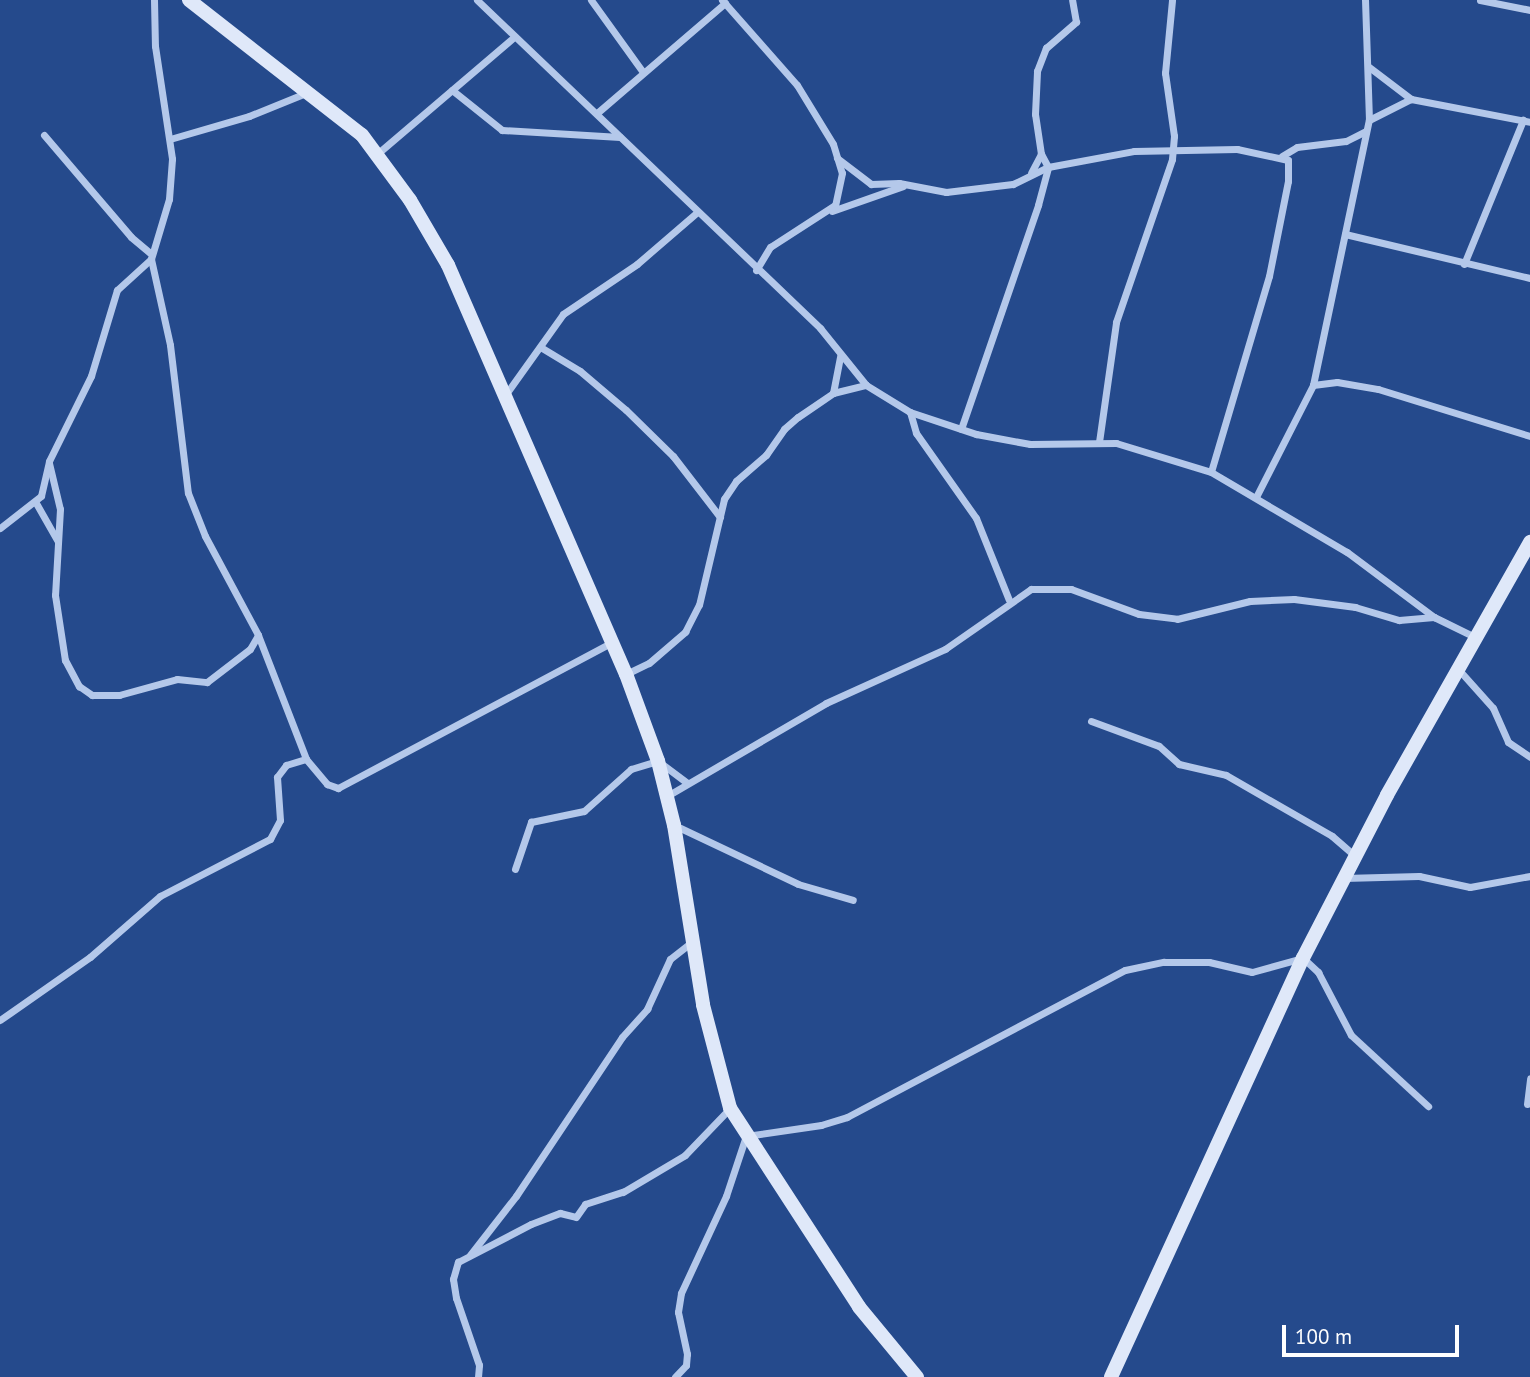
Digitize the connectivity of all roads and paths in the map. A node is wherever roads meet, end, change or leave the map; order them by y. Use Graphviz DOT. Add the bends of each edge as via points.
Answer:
graph roads {
  1 [pos="154,0"];
  2 [pos="189,0"];
  3 [pos="477,0"];
  4 [pos="591,0"];
  5 [pos="1072,0"];
  6 [pos="1172,0"];
  7 [pos="1365,0"];
  8 [pos="1480,0"];
  9 [pos="724,2"];
  10 [pos="1530,10"];
  11 [pos="514,37"];
  12 [pos="1369,67"];
  13 [pos="643,72"];
  14 [pos="452,90"];
  15 [pos="309,92"];
  16 [pos="1411,99"];
  17 [pos="597,113"];
  18 [pos="1368,120"];
  19 [pos="1526,121"];
  20 [pos="1366,131"];
  21 [pos="44,135"];
  22 [pos="621,137"];
  23 [pos="170,139"];
  24 [pos="1174,148"];
  25 [pos="1041,154"];
  26 [pos="376,155"];
  27 [pos="1282,156"];
  28 [pos="838,158"];
  29 [pos="1048,167"];
  30 [pos="1030,174"];
  31 [pos="907,186"];
  32 [pos="830,211"];
  33 [pos="696,213"];
  34 [pos="1345,234"];
  35 [pos="151,256"];
  36 [pos="1464,264"];
  37 [pos="756,270"];
  38 [pos="1530,278"];
  39 [pos="542,348"];
  40 [pos="840,356"];
  41 [pos="1313,385"];
  42 [pos="866,386"];
  43 [pos="833,393"];
  44 [pos="506,394"];
  45 [pos="910,412"];
  46 [pos="961,429"];
  47 [pos="1530,436"];
  48 [pos="1099,442"];
  49 [pos="49,463"];
  50 [pos="1211,472"];
  51 [pos="1256,497"];
  52 [pos="36,503"];
  53 [pos="720,517"];
  54 [pos="0,528"];
  55 [pos="1530,542"];
  56 [pos="59,544"];
  57 [pos="1009,600"];
  58 [pos="1434,617"];
  59 [pos="258,635"];
  60 [pos="1477,638"];
  61 [pos="611,643"];
  62 [pos="264,648"];
  63 [pos="250,649"];
  64 [pos="1459,670"];
  65 [pos="626,674"];
  66 [pos="1090,721"];
  67 [pos="1530,757"];
  68 [pos="306,759"];
  69 [pos="658,761"];
  70 [pos="687,783"];
  71 [pos="666,796"];
  72 [pos="674,825"];
  73 [pos="1355,856"];
  74 [pos="515,869"];
  75 [pos="1530,876"];
  76 [pos="1344,878"];
  77 [pos="853,900"];
  78 [pos="692,942"];
  79 [pos="1303,958"];
  80 [pos="0,1020"];
  81 [pos="1530,1078"];
  82 [pos="1527,1104"];
  83 [pos="1428,1106"];
  84 [pos="730,1108"];
  85 [pos="746,1136"];
  86 [pos="470,1255"];
  87 [pos="478,1377"];
  88 [pos="675,1377"];
  89 [pos="917,1377"];
  90 [pos="1111,1377"];
  1 -- 23 [label="street" via="155,46"];
  2 -- 15 [label="street"];
  3 -- 11 [label="street"];
  4 -- 13 [label="street"];
  5 -- 25 [label="street" via="1076,22 1046,48 1037,71 1035,114"];
  6 -- 24 [label="street" via="1165,73"];
  7 -- 12 [label="street"];
  8 -- 10 [label="street"];
  9 -- 13 [label="street"];
  9 -- 28 [label="street" via="797,85"];
  11 -- 14 [label="street"];
  11 -- 17 [label="street"];
  12 -- 16 [label="street"];
  12 -- 18 [label="street"];
  13 -- 17 [label="street"];
  14 -- 22 [label="street" via="502,130"];
  14 -- 26 [label="street"];
  15 -- 23 [label="street" via="249,116"];
  15 -- 26 [label="street" via="362,135"];
  16 -- 18 [label="street"];
  16 -- 19 [label="street"];
  17 -- 22 [label="street"];
  18 -- 20 [label="street"];
  19 -- 36 [label="street"];
  20 -- 27 [label="street" via="1346,141 1297,147"];
  20 -- 34 [label="street"];
  21 -- 35 [label="street"];
  22 -- 33 [label="street"];
  23 -- 35 [label="street" via="169,199"];
  24 -- 27 [label="street"];
  24 -- 29 [label="street"];
  24 -- 48 [label="street" via="1116,322"];
  25 -- 29 [label="street"];
  25 -- 30 [label="street"];
  26 -- 44 [label="street" via="448,265"];
  27 -- 50 [label="street" via="1290,166 1289,181 1269,276"];
  28 -- 31 [label="street" via="864,182"];
  28 -- 32 [label="street" via="842,186"];
  29 -- 30 [label="street"];
  29 -- 46 [label="street"];
  30 -- 31 [label="street" via="990,188 946,192"];
  31 -- 32 [label="street"];
  32 -- 37 [label="street" via="770,247"];
  33 -- 37 [label="street"];
  33 -- 39 [label="street" via="637,264 563,314"];
  34 -- 36 [label="street"];
  34 -- 41 [label="street"];
  35 -- 49 [label="street" via="117,289 91,376"];
  35 -- 59 [label="street" via="170,345 188,493 205,536"];
  36 -- 38 [label="street"];
  37 -- 40 [label="street" via="820,328"];
  39 -- 44 [label="street"];
  39 -- 53 [label="street" via="580,371 626,411 673,456"];
  40 -- 42 [label="street"];
  40 -- 43 [label="street"];
  41 -- 47 [label="street" via="1337,382 1378,389"];
  41 -- 51 [label="street"];
  42 -- 43 [label="street"];
  42 -- 45 [label="street"];
  43 -- 53 [label="street" via="784,429 766,455 727,493"];
  44 -- 61 [label="street"];
  45 -- 46 [label="street"];
  45 -- 57 [label="street" via="916,433 976,518"];
  46 -- 48 [label="street" via="1030,444"];
  48 -- 50 [label="street"];
  49 -- 52 [label="street"];
  49 -- 56 [label="street" via="59,497"];
  50 -- 51 [label="street"];
  51 -- 58 [label="street" via="1385,578"];
  52 -- 54 [label="street"];
  52 -- 56 [label="street"];
  53 -- 65 [label="street" via="699,605 685,632 649,663"];
  55 -- 60 [label="street"];
  56 -- 63 [label="street" via="54,586 65,660 72,678 92,695 132,694 177,678 207,682"];
  57 -- 58 [label="street" via="1031,589 1059,587 1139,614 1177,619 1250,601 1294,599 1355,607 1399,620"];
  57 -- 70 [label="street" via="945,649 826,703"];
  58 -- 60 [label="street"];
  59 -- 62 [label="street"];
  59 -- 63 [label="street"];
  60 -- 64 [label="street"];
  61 -- 65 [label="street"];
  61 -- 68 [label="street" via="338,788 327,784"];
  62 -- 63 [label="street"];
  62 -- 68 [label="street" via="280,701"];
  64 -- 67 [label="street" via="1493,708 1508,742"];
  64 -- 73 [label="street"];
  65 -- 69 [label="street"];
  66 -- 73 [label="street" via="1159,746 1179,764 1226,775 1332,836"];
  68 -- 80 [label="street" via="286,765 277,777 280,820 270,839 160,896 90,957"];
  69 -- 70 [label="street"];
  69 -- 71 [label="street"];
  69 -- 74 [label="street" via="631,769 584,811 531,822"];
  70 -- 71 [label="street"];
  71 -- 72 [label="street"];
  72 -- 77 [label="street" via="798,884"];
  72 -- 78 [label="street"];
  73 -- 76 [label="street"];
  75 -- 76 [label="street" via="1470,887 1419,876"];
  76 -- 79 [label="street"];
  78 -- 84 [label="street" via="715,1061"];
  78 -- 86 [label="street" via="670,959 647,1009 622,1037 530,1176"];
  79 -- 83 [label="street" via="1318,972 1351,1035"];
  79 -- 85 [label="street" via="1252,972 1209,962 1133,967 847,1116 821,1125"];
  79 -- 90 [label="street"];
  81 -- 82 [label="street"];
  84 -- 85 [label="street"];
  84 -- 86 [label="street" via="685,1155 623,1192 585,1204 576,1217 560,1213 531,1224"];
  85 -- 88 [label="street" via="711,1232 681,1293 678,1312 687,1354 686,1365"];
  85 -- 89 [label="street" via="859,1307"];
  86 -- 87 [label="street" via="458,1262 453,1279 479,1365"];
}
